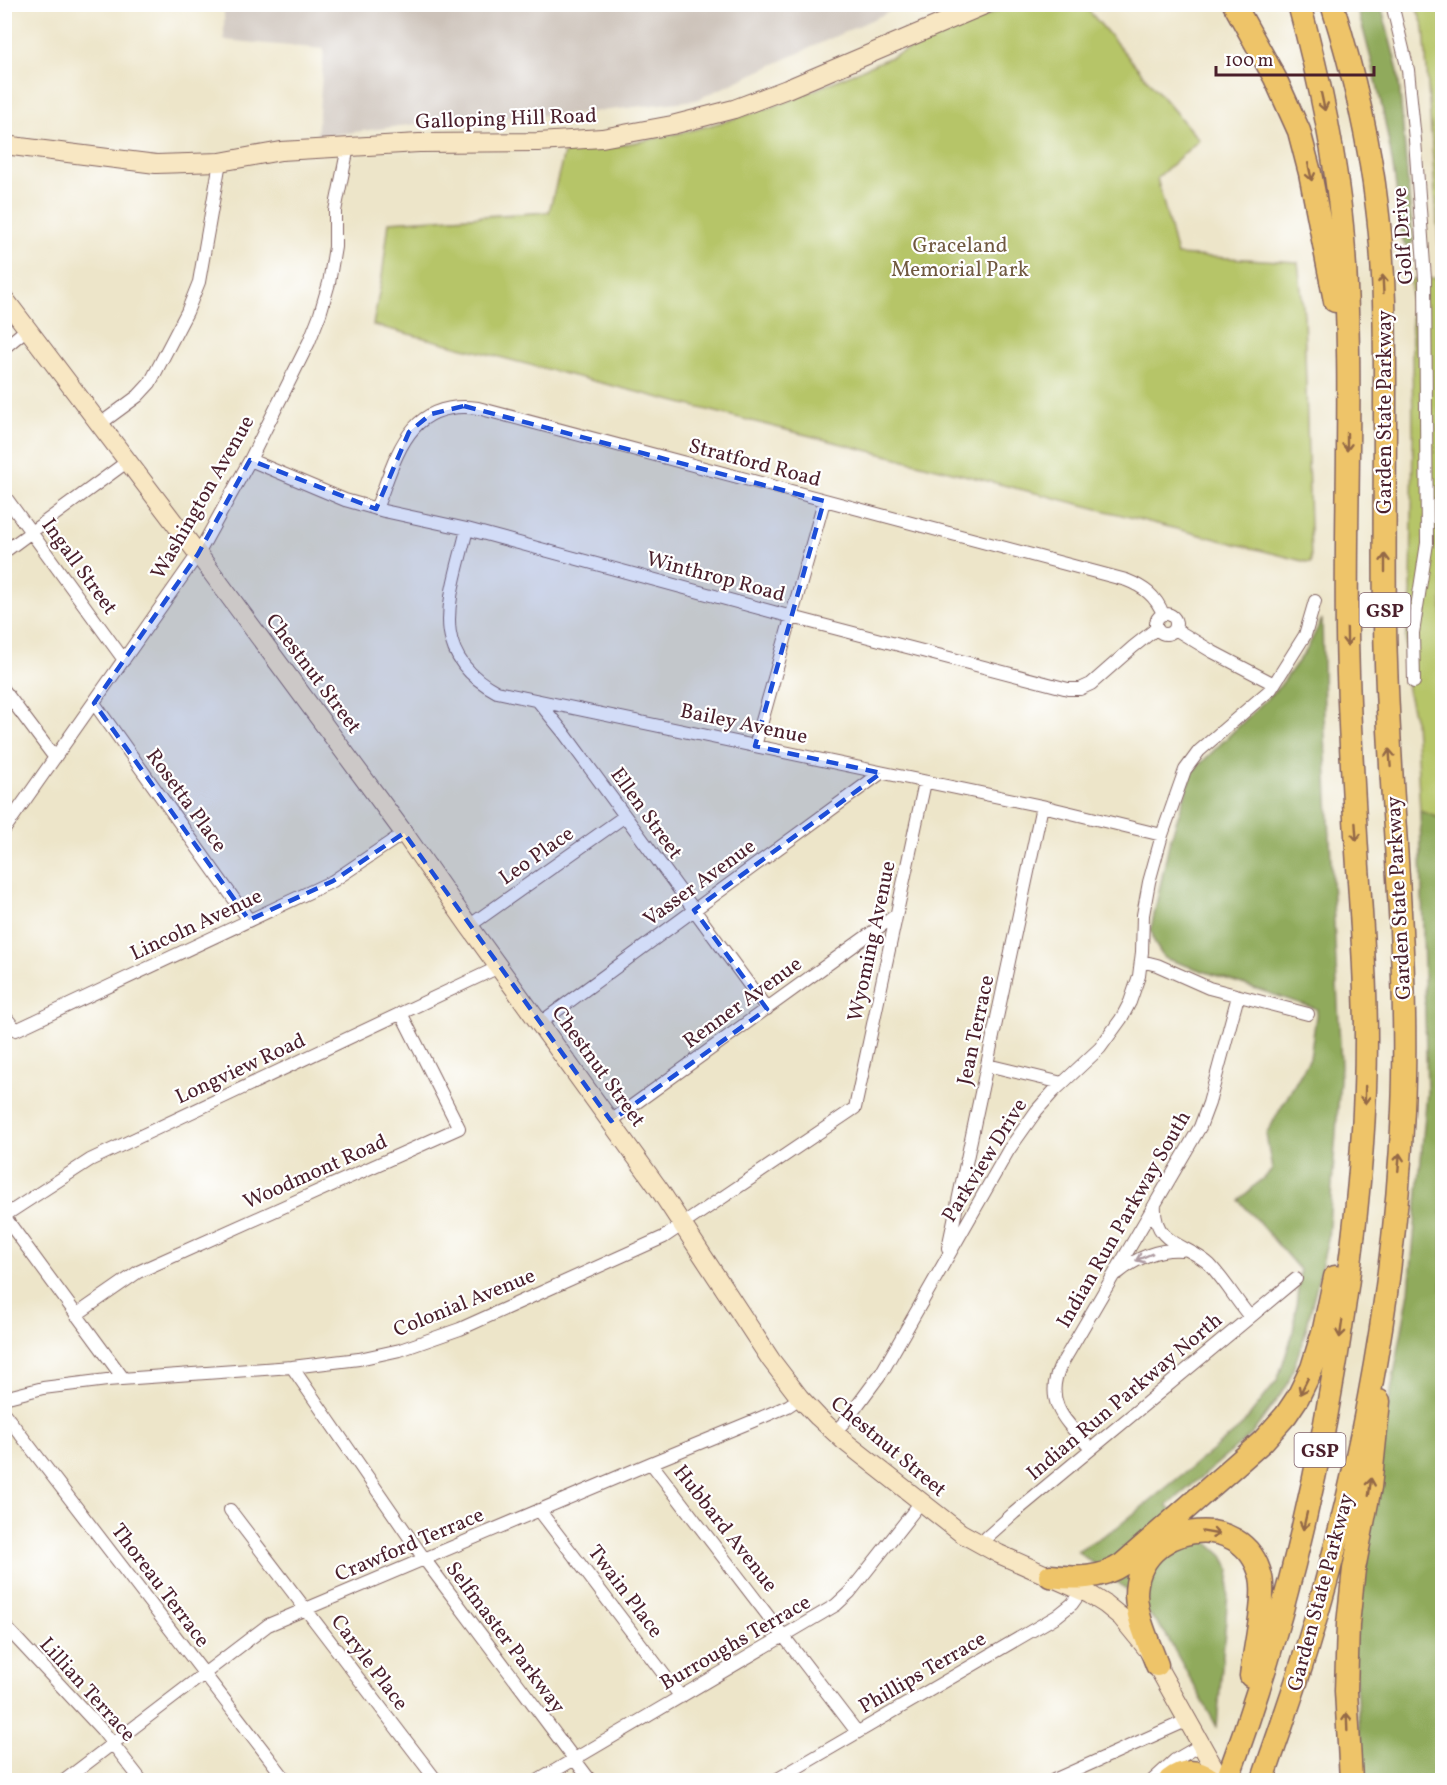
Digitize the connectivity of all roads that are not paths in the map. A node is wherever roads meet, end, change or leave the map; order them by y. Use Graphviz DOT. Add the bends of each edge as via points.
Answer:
graph roads {
  1 [pos="987,4"];
  2 [pos="1234,4"];
  3 [pos="1299,4"];
  4 [pos="1332,4"];
  5 [pos="1392,4"];
  6 [pos="4,145"];
  7 [pos="348,147"];
  8 [pos="220,162"];
  9 [pos="4,298"];
  10 [pos="28,328"];
  11 [pos="4,348"];
  12 [pos="1348,396"];
  13 [pos="100,424"];
  14 [pos="250,460"];
  15 [pos="128,461"];
  16 [pos="4,495"];
  17 [pos="824,501"];
  18 [pos="376,509"];
  19 [pos="467,529"];
  20 [pos="32,532"];
  21 [pos="4,552"];
  22 [pos="198,554"];
  23 [pos="1315,601"];
  24 [pos="1163,614"];
  25 [pos="792,617"];
  26 [pos="1157,628"];
  27 [pos="1175,629"];
  28 [pos="124,660"];
  29 [pos="1414,682"];
  30 [pos="1274,684"];
  31 [pos="4,690"];
  32 [pos="538,701"];
  33 [pos="94,703"];
  34 [pos="755,746"];
  35 [pos="55,758"];
  36 [pos="881,773"];
  37 [pos="925,782"];
  38 [pos="1042,806"];
  39 [pos="625,816"];
  40 [pos="4,830"];
  41 [pos="404,833"];
  42 [pos="1162,835"];
  43 [pos="694,910"];
  44 [pos="896,915"];
  45 [pos="249,920"];
  46 [pos="469,926"];
  47 [pos="1141,961"];
  48 [pos="499,967"];
  49 [pos="1238,996"];
  50 [pos="766,1009"];
  51 [pos="401,1013"];
  52 [pos="1308,1014"];
  53 [pos="4,1015"];
  54 [pos="540,1023"];
  55 [pos="987,1065"];
  56 [pos="1062,1083"];
  57 [pos="855,1108"];
  58 [pos="611,1122"];
  59 [pos="1362,1146"];
  60 [pos="1155,1204"];
  61 [pos="4,1216"];
  62 [pos="1394,1220"];
  63 [pos="681,1224"];
  64 [pos="1184,1250"];
  65 [pos="945,1261"];
  66 [pos="1296,1279"];
  67 [pos="1110,1281"];
  68 [pos="76,1315"];
  69 [pos="1250,1317"];
  70 [pos="292,1367"];
  71 [pos="123,1378"];
  72 [pos="4,1398"];
  73 [pos="800,1398"];
  74 [pos="4,1413"];
  75 [pos="834,1433"];
  76 [pos="1091,1449"];
  77 [pos="651,1463"];
  78 [pos="921,1502"];
  79 [pos="230,1510"];
  80 [pos="539,1510"];
  81 [pos="981,1545"];
  82 [pos="1158,1548"];
  83 [pos="425,1560"];
  84 [pos="1050,1576"];
  85 [pos="1082,1590"];
  86 [pos="306,1609"];
  87 [pos="4,1625"];
  88 [pos="784,1636"];
  89 [pos="1157,1665"];
  90 [pos="204,1674"];
  91 [pos="681,1697"];
  92 [pos="1188,1720"];
  93 [pos="857,1732"];
  94 [pos="113,1743"];
  95 [pos="1201,1745"];
  96 [pos="1240,1746"];
  97 [pos="574,1760"];
  98 [pos="65,1780"];
  99 [pos="141,1780"];
  100 [pos="286,1780"];
  101 [pos="436,1780"];
  102 [pos="539,1780"];
  103 [pos="590,1780"];
  104 [pos="776,1780"];
  105 [pos="1053,1780"];
  106 [pos="1153,1780"];
  107 [pos="1170,1780"];
  108 [pos="1211,1780"];
  109 [pos="1221,1780"];
  110 [pos="1227,1780"];
  111 [pos="1263,1780"];
  112 [pos="1351,1780"];
  1 -- 7 [label="main road, Galloping Hill Road" via="778,93 672,125 563,141"];
  2 -- 12 [label="highway, one-way" via="1286,99 1305,151 1338,318"];
  3 -- 12 [label="highway, Garden State Parkway / GSP, one-way" via="1323,99 1337,184 1346,290"];
  62 -- 4 [label="highway, Garden State Parkway / GSP, one-way" via="1403,1113 1404,1026 1386,682 1383,285 1366,135"];
  5 -- 29 [label="street, Golf Drive" via="1411,92 1426,301 1427,543 1413,633"];
  6 -- 8 [label="main road, Galloping Hill Road" via="156,164"];
  7 -- 8 [label="main road, Galloping Hill Road" via="281,151"];
  7 -- 14 [label="street, Washington Avenue" via="335,211 335,248 320,314"];
  8 -- 13 [label="street" via="199,282 187,312 150,383"];
  9 -- 10 [label="main road, Chestnut Street"];
  10 -- 11 [label="street"];
  10 -- 13 [label="main road, Chestnut Street"];
  12 -- 59 [label="highway, Garden State Parkway / GSP, one-way" via="1348,696 1366,1018"];
  13 -- 15 [label="main road, Chestnut Street"];
  14 -- 18 [label="street, Winthrop Road"];
  14 -- 22 [label="street, Washington Avenue"];
  15 -- 20 [label="street"];
  15 -- 22 [label="main road, Chestnut Street"];
  16 -- 20 [label="street, Ingall Street"];
  17 -- 18 [label="street, Stratford Road" via="464,406 430,414 409,432"];
  17 -- 24 [label="street, Stratford Road" via="1126,580 1152,594"];
  17 -- 25 [label="street"];
  18 -- 19 [label="street, Winthrop Road"];
  19 -- 25 [label="street, Winthrop Road"];
  19 -- 32 [label="street, Bailey Avenue" via="448,614 453,646 465,668 483,684 505,694"];
  20 -- 21 [label="street"];
  20 -- 28 [label="street, Ingall Street"];
  22 -- 28 [label="street, Washington Avenue"];
  22 -- 41 [label="main road, Chestnut Street"];
  23 -- 30 [label="street, Parkview Drive" via="1305,636"];
  24 -- 26 [label="street"];
  24 -- 27 [label="street" via="1173,616"];
  25 -- 26 [label="street, Winthrop Road" via="1074,690 1091,684"];
  25 -- 34 [label="street"];
  26 -- 27 [label="street" via="1166,634"];
  27 -- 30 [label="street"];
  28 -- 33 [label="street, Washington Avenue"];
  30 -- 42 [label="street, Parkview Drive" via="1189,763"];
  31 -- 35 [label="street"];
  32 -- 34 [label="street, Bailey Avenue"];
  32 -- 39 [label="street, Ellen Street"];
  33 -- 35 [label="street, Washington Avenue"];
  33 -- 45 [label="street, Rosetta Place"];
  34 -- 36 [label="street, Bailey Avenue"];
  35 -- 40 [label="street, Washington Avenue"];
  36 -- 37 [label="street, Bailey Avenue"];
  36 -- 43 [label="street, Vasser Avenue"];
  37 -- 38 [label="street, Bailey Avenue"];
  37 -- 44 [label="street, Wyoming Avenue"];
  38 -- 42 [label="street, Bailey Avenue"];
  38 -- 55 [label="street, Jean Terrace"];
  39 -- 43 [label="street, Ellen Street"];
  39 -- 46 [label="street, Leo Place"];
  41 -- 45 [label="street, Lincoln Avenue" via="333,881"];
  41 -- 46 [label="main road, Chestnut Street"];
  42 -- 47 [label="street, Parkview Drive" via="1144,905"];
  43 -- 50 [label="street, Ellen Street"];
  43 -- 54 [label="street, Vasser Avenue"];
  44 -- 50 [label="street, Renner Avenue"];
  44 -- 57 [label="street, Wyoming Avenue"];
  45 -- 53 [label="street, Lincoln Avenue" via="16,1030"];
  46 -- 48 [label="main road, Chestnut Street"];
  47 -- 49 [label="street"];
  47 -- 56 [label="street, Parkview Drive" via="1133,993 1117,1027 1094,1055"];
  48 -- 51 [label="street, Longview Road"];
  48 -- 54 [label="main road, Chestnut Street"];
  49 -- 52 [label="street"];
  49 -- 60 [label="street, Indian Run Parkway South" via="1204,1119"];
  50 -- 58 [label="street, Renner Avenue"];
  51 -- 61 [label="street, Longview Road" via="90,1160"];
  51 -- 68 [label="street, Woodmont Road" via="459,1128 138,1272"];
  54 -- 58 [label="main road, Chestnut Street"];
  55 -- 56 [label="street"];
  55 -- 65 [label="street, Jean Terrace"];
  56 -- 65 [label="street, Parkview Drive" via="1016,1139"];
  57 -- 63 [label="street, Colonial Avenue"];
  58 -- 63 [label="main road, Chestnut Street"];
  59 -- 84 [label="highway, one-way" via="1318,1350 1286,1415 1263,1441 1123,1564 1097,1576"];
  59 -- 96 [label="highway, Garden State Parkway / GSP, one-way" via="1343,1317 1315,1475 1282,1611"];
  60 -- 64 [label="street" via="1159,1227"];
  60 -- 67 [label="street, Indian Run Parkway South"];
  61 -- 68 [label="street"];
  62 -- 111 [label="highway, Garden State Parkway / GSP" via="1372,1370 1344,1507 1310,1636"];
  112 -- 62 [label="highway, one-way" via="1346,1674 1349,1610 1376,1442"];
  63 -- 70 [label="street, Colonial Avenue" via="664,1237 460,1329 400,1350"];
  63 -- 73 [label="main road, Chestnut Street"];
  64 -- 67 [label="street, one-way" via="1162,1251 1139,1259"];
  64 -- 69 [label="street" via="1208,1263"];
  65 -- 75 [label="street, Parkview Drive" via="882,1372"];
  66 -- 69 [label="street, Indian Run Parkway North"];
  67 -- 76 [label="street, Indian Run Parkway South" via="1060,1367 1054,1385 1059,1410"];
  68 -- 71 [label="street"];
  69 -- 76 [label="street, Indian Run Parkway North"];
  70 -- 71 [label="street, Colonial Avenue"];
  70 -- 83 [label="street, Selfmaster Parkway"];
  71 -- 72 [label="street, Colonial Avenue" via="43,1388"];
  73 -- 75 [label="main road, Chestnut Street"];
  73 -- 77 [label="street, Crawford Terrace"];
  74 -- 90 [label="street, Thoreau Terrace"];
  75 -- 78 [label="main road, Chestnut Street"];
  76 -- 81 [label="street, Indian Run Parkway North"];
  77 -- 80 [label="street, Crawford Terrace"];
  77 -- 88 [label="street, Hubbard Avenue"];
  78 -- 81 [label="main road, Chestnut Street"];
  78 -- 88 [label="street, Burroughs Terrace" via="841,1601"];
  79 -- 86 [label="street, Caryle Place"];
  80 -- 83 [label="street, Crawford Terrace"];
  80 -- 91 [label="street, Twain Place"];
  81 -- 84 [label="main road, Chestnut Street"];
  82 -- 85 [label="highway" via="1118,1579"];
  82 -- 89 [label="highway" via="1142,1570 1137,1595 1141,1620"];
  82 -- 96 [label="highway, one-way" via="1185,1533 1210,1532 1240,1544 1258,1568 1261,1606"];
  83 -- 86 [label="street, Crawford Terrace"];
  83 -- 97 [label="street, Selfmaster Parkway"];
  84 -- 85 [label="main road, Chestnut Street"];
  85 -- 89 [label="main road, Chestnut Street" via="1121,1617"];
  85 -- 93 [label="street, Phillips Terrace" via="1057,1616"];
  86 -- 90 [label="street, Crawford Terrace" via="265,1627"];
  86 -- 101 [label="street, Caryle Place"];
  87 -- 94 [label="street, Lillian Terrace"];
  88 -- 91 [label="street, Burroughs Terrace"];
  88 -- 93 [label="street, Hubbard Avenue"];
  89 -- 92 [label="main road, Chestnut Street"];
  90 -- 94 [label="street, Crawford Terrace"];
  90 -- 100 [label="street, Thoreau Terrace"];
  91 -- 97 [label="street, Burroughs Terrace"];
  92 -- 95 [label="main road, Chestnut Street"];
  92 -- 105 [label="street"];
  93 -- 104 [label="street, Phillips Terrace"];
  94 -- 98 [label="street, Crawford Terrace"];
  94 -- 99 [label="street, Lillian Terrace"];
  95 -- 106 [label="street" via="1175,1760"];
  95 -- 109 [label="main road, Chestnut Street"];
  96 -- 110 [label="highway, Garden State Parkway / GSP"];
  97 -- 102 [label="street, Burroughs Terrace"];
  97 -- 103 [label="street, Selfmaster Parkway"];
  107 -- 108 [label="highway" via="1188,1772"];
}
